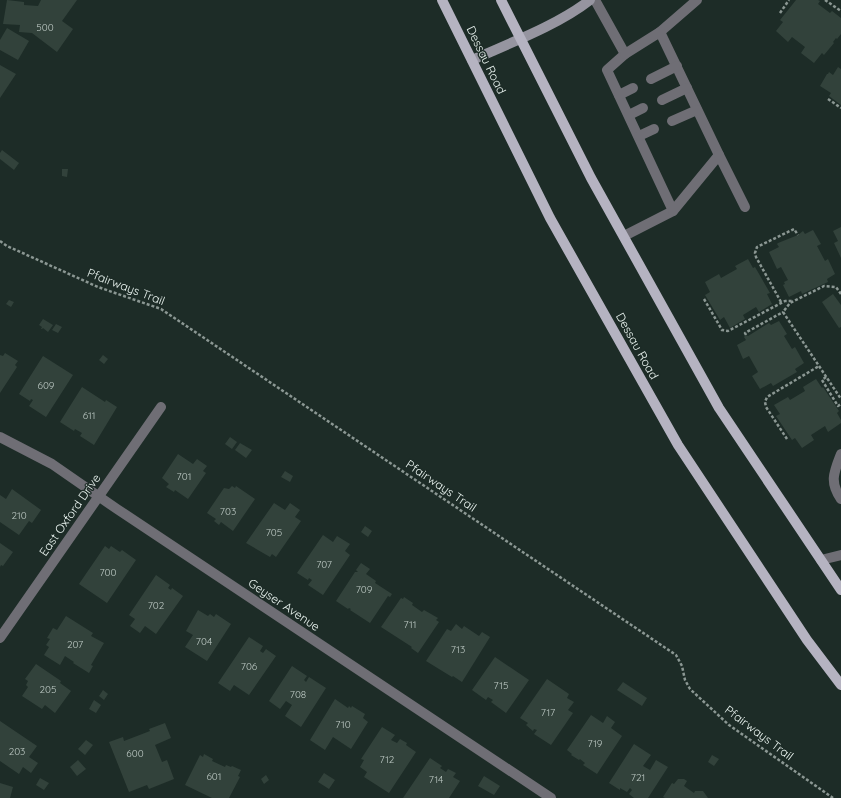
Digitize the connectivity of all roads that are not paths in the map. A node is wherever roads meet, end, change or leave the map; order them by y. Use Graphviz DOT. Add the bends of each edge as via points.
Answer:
graph roads {
  1 [pos="442,0"];
  2 [pos="501,0"];
  3 [pos="590,0"];
  4 [pos="595,0"];
  5 [pos="697,0"];
  6 [pos="660,32"];
  7 [pos="521,38"];
  8 [pos="625,54"];
  9 [pos="472,60"];
  10 [pos="676,66"];
  11 [pos="651,79"];
  12 [pos="633,88"];
  13 [pos="687,88"];
  14 [pos="619,95"];
  15 [pos="662,100"];
  16 [pos="644,108"];
  17 [pos="698,110"];
  18 [pos="629,115"];
  19 [pos="672,121"];
  20 [pos="654,129"];
  21 [pos="639,136"];
  22 [pos="719,155"];
  23 [pos="745,207"];
  24 [pos="673,211"];
  25 [pos="624,236"];
  26 [pos="161,407"];
  27 [pos="0,437"];
  28 [pos="841,454"];
  29 [pos="99,497"];
  30 [pos="841,498"];
  31 [pos="841,555"];
  32 [pos="821,560"];
  33 [pos="841,590"];
  34 [pos="0,638"];
  35 [pos="841,685"];
  36 [pos="551,798"];
  1 -- 9 [label="main road, Dessau Road"];
  2 -- 7 [label="main road"];
  3 -- 7 [label="street"];
  4 -- 8 [label="street"];
  5 -- 6 [label="street"];
  6 -- 8 [label="street"];
  6 -- 10 [label="street"];
  7 -- 9 [label="street"];
  7 -- 25 [label="main road"];
  8 -- 14 [label="street" via="608,70"];
  9 -- 35 [label="main road, Dessau Road" via="550,218 678,445 807,640"];
  10 -- 11 [label="street"];
  10 -- 13 [label="street"];
  12 -- 14 [label="street"];
  13 -- 15 [label="street"];
  13 -- 17 [label="street"];
  14 -- 18 [label="street"];
  16 -- 18 [label="street"];
  17 -- 19 [label="street"];
  17 -- 22 [label="street"];
  18 -- 21 [label="street"];
  20 -- 21 [label="street"];
  21 -- 24 [label="street"];
  22 -- 23 [label="street"];
  22 -- 24 [label="street"];
  24 -- 25 [label="street"];
  25 -- 32 [label="main road" via="719,408"];
  26 -- 29 [label="street, East Oxford Drive"];
  27 -- 29 [label="street, Geyser Avenue" via="52,464"];
  28 -- 30 [label="street" via="834,471 834,489"];
  29 -- 34 [label="street, East Oxford Drive"];
  29 -- 36 [label="street, Geyser Avenue"];
  31 -- 32 [label="street"];
  32 -- 33 [label="main road"];
}
